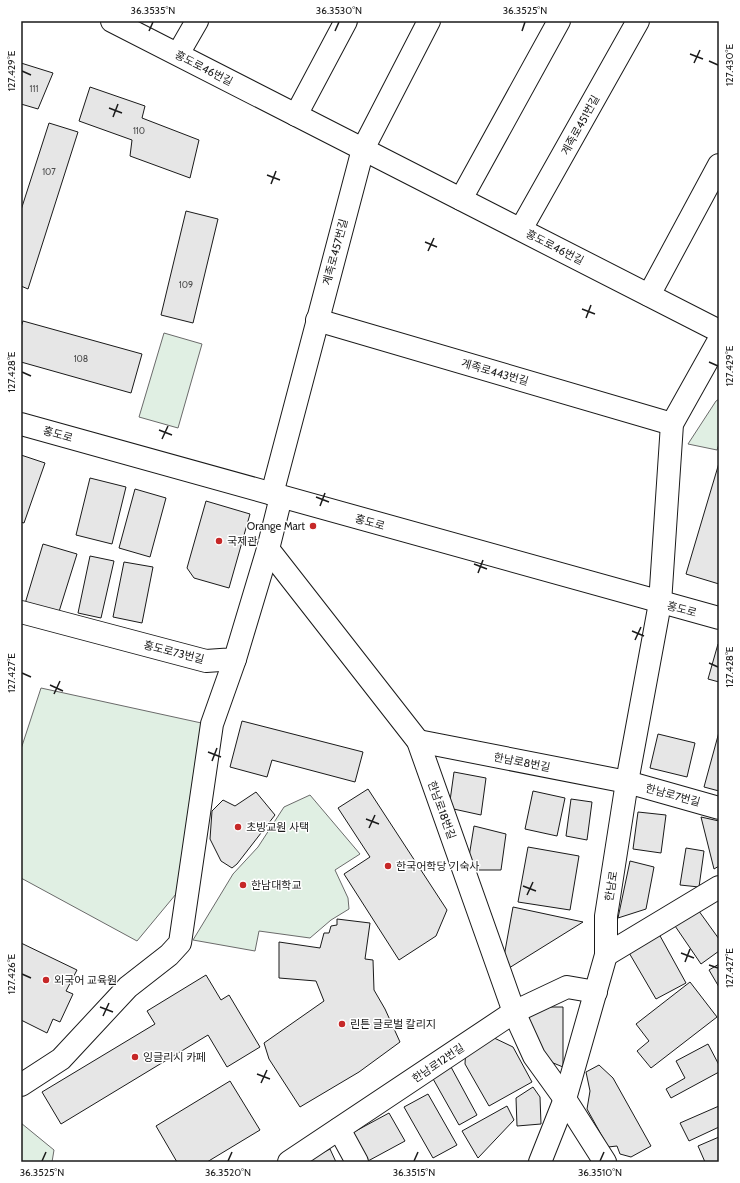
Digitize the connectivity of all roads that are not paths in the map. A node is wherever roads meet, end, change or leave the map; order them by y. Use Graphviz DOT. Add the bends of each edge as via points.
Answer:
graph roads {
  1 [pos="114,21"];
  2 [pos="197,21"];
  3 [pos="346,21"];
  4 [pos="429,21"];
  5 [pos="559,21"];
  6 [pos="638,21"];
  7 [pos="178,54"];
  8 [pos="296,114"];
  9 [pos="363,149"];
  10 [pos="719,165"];
  11 [pos="461,199"];
  12 [pos="521,229"];
  13 [pos="649,295"];
  14 [pos="317,320"];
  15 [pos="719,331"];
  16 [pos="719,340"];
  17 [pos="21,424"];
  18 [pos="672,424"];
  19 [pos="277,495"];
  20 [pos="268,549"];
  21 [pos="660,603"];
  22 [pos="21,612"];
  23 [pos="719,618"];
  24 [pos="235,659"];
  25 [pos="418,741"];
  26 [pos="627,782"];
  27 [pos="719,808"];
  28 [pos="719,887"];
  29 [pos="606,955"];
  30 [pos="596,992"];
  31 [pos="514,1012"];
  32 [pos="21,1085"];
  33 [pos="565,1099"];
  34 [pos="339,1129"];
  35 [pos="289,1162"];
  36 [pos="358,1162"];
  37 [pos="540,1162"];
  38 [pos="607,1162"];
  1 -- 7 [label="street, 홍도로46번길"];
  2 -- 7 [label="street"];
  3 -- 8 [label="street"];
  4 -- 9 [label="street, 계족로457번길"];
  5 -- 11 [label="street"];
  6 -- 12 [label="street, 계족로451번길"];
  7 -- 8 [label="street, 홍도로46번길"];
  8 -- 9 [label="street, 홍도로46번길"];
  9 -- 11 [label="street, 홍도로46번길"];
  9 -- 14 [label="street, 계족로457번길"];
  10 -- 13 [label="street"];
  11 -- 12 [label="street, 홍도로46번길"];
  12 -- 13 [label="street, 홍도로46번길"];
  13 -- 15 [label="street, 홍도로46번길"];
  14 -- 18 [label="street, 계족로443번길"];
  14 -- 19 [label="street, 계족로457번길"];
  16 -- 18 [label="street"];
  17 -- 19 [label="street, 홍도로"];
  18 -- 21 [label="street"];
  19 -- 20 [label="street"];
  19 -- 21 [label="street, 홍도로"];
  20 -- 24 [label="street"];
  20 -- 25 [label="street, 한남로18번길"];
  21 -- 23 [label="street, 홍도로"];
  21 -- 26 [label="street, 한남로"];
  22 -- 24 [label="street, 홍도로73번길" via="206,661"];
  24 -- 32 [label="street" via="212,724 180,943 169,955 128,987 61,1059"];
  25 -- 26 [label="street, 한남로8번길"];
  25 -- 31 [label="street, 한남로18번길"];
  26 -- 27 [label="street, 한남로7번길"];
  26 -- 29 [label="street, 한남로" via="606,916"];
  28 -- 29 [label="street"];
  29 -- 30 [label="street, 한남로"];
  30 -- 31 [label="street, 한남로12번길" via="567,987"];
  30 -- 33 [label="street, 한남로"];
  31 -- 33 [label="street, 한남로18번길" via="534,1056"];
  31 -- 34 [label="street, 한남로12번길"];
  33 -- 37 [label="street, 한남로"];
  33 -- 38 [label="street, 한남로18번길"];
  34 -- 35 [label="street, 한남로12번길"];
  34 -- 36 [label="street"];
}
